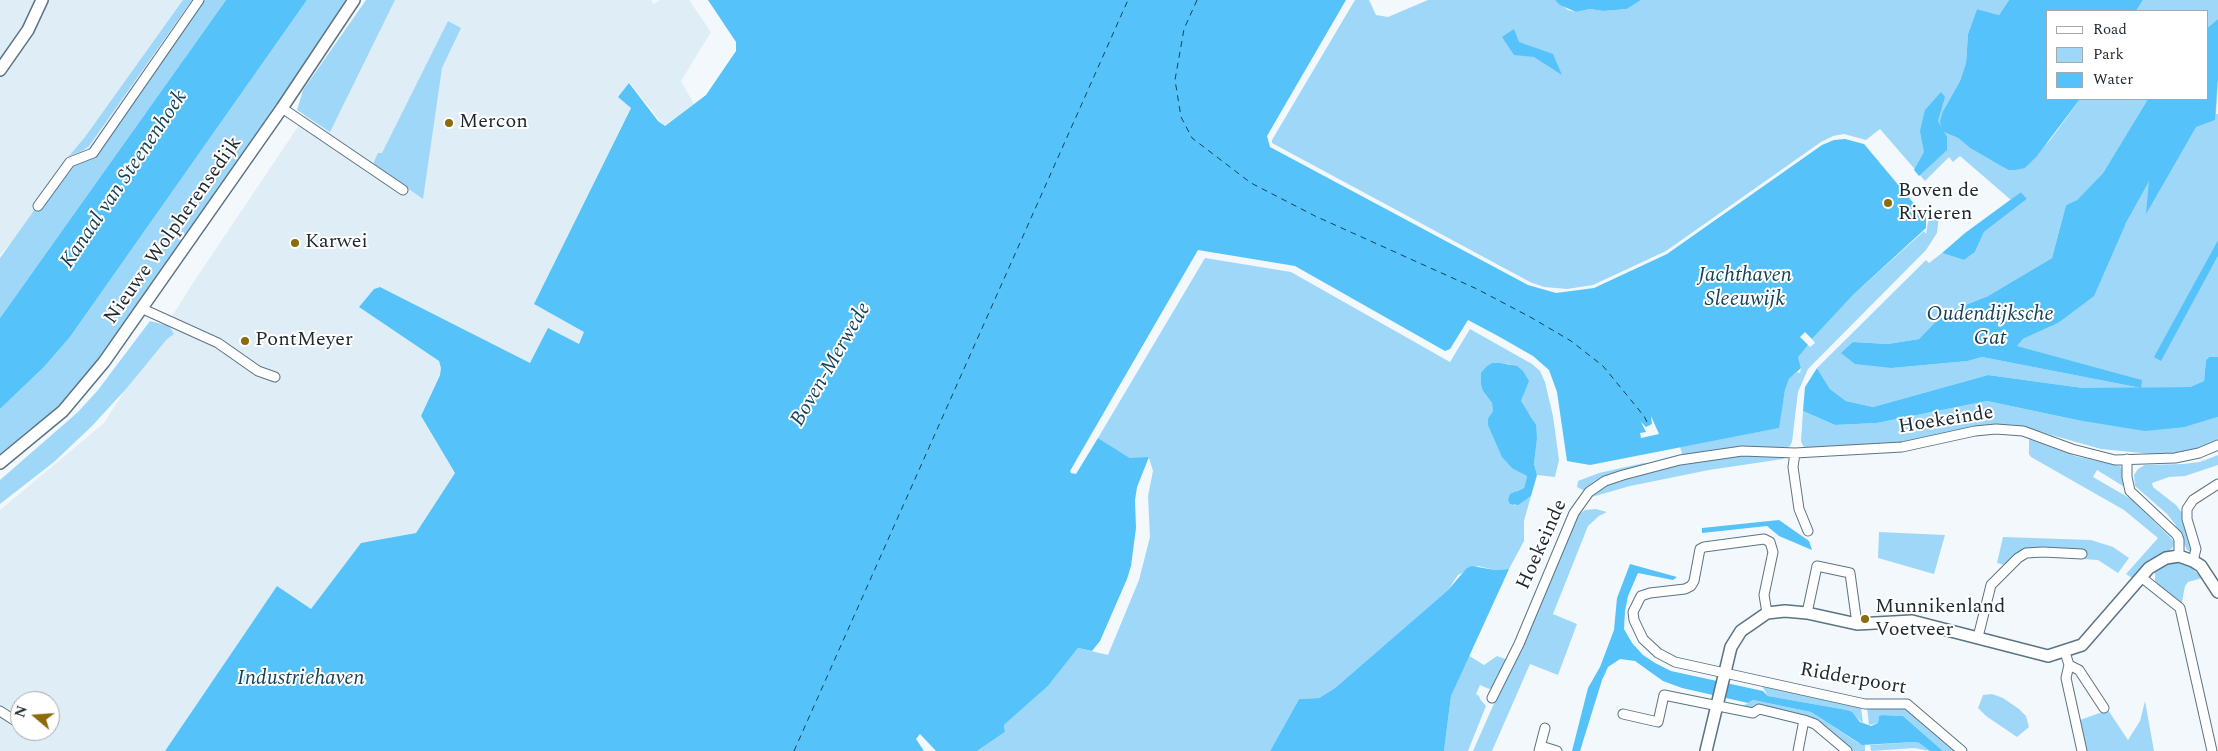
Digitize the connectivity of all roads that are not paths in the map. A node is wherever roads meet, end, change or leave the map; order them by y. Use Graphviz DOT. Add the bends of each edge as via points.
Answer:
graph roads {
  1 [pos="42,0"];
  2 [pos="200,0"];
  3 [pos="354,0"];
  4 [pos="0,70"];
  5 [pos="282,108"];
  6 [pos="403,190"];
  7 [pos="38,206"];
  8 [pos="143,309"];
  9 [pos="275,377"];
  10 [pos="2218,445"];
  11 [pos="1795,453"];
  12 [pos="2128,459"];
  13 [pos="0,464"];
  14 [pos="2218,484"];
  15 [pos="1808,531"];
  16 [pos="2082,554"];
  17 [pos="2178,556"];
  18 [pos="2193,561"];
  19 [pos="2140,577"];
  20 [pos="2218,592"];
  21 [pos="1767,613"];
  22 [pos="1807,613"];
  23 [pos="1857,624"];
  24 [pos="1978,636"];
  25 [pos="2065,652"];
  26 [pos="2069,664"];
  27 [pos="1724,676"];
  28 [pos="1492,698"];
  29 [pos="1717,701"];
  30 [pos="2104,708"];
  31 [pos="1623,714"];
  32 [pos="1804,720"];
  33 [pos="1545,728"];
  34 [pos="1540,749"];
  35 [pos="1557,750"];
  36 [pos="1706,751"];
  37 [pos="1798,751"];
  38 [pos="1847,751"];
  39 [pos="1962,751"];
  40 [pos="2082,751"];
  41 [pos="2212,751"];
  1 -- 4 [label="street" via="28,30"];
  2 -- 7 [label="street" via="92,153 70,162"];
  3 -- 5 [label="street, Nieuwe Wolpherensedijk"];
  5 -- 6 [label="street"];
  5 -- 8 [label="street, Nieuwe Wolpherensedijk"];
  8 -- 9 [label="street" via="218,343 258,371"];
  8 -- 13 [label="street, Nieuwe Wolpherensedijk" via="63,411"];
  10 -- 12 [label="street, Hoekeinde" via="2175,458"];
  11 -- 12 [label="street, Hoekeinde" via="1902,447 1996,429 2023,431 2072,449 2116,460"];
  11 -- 15 [label="street" via="1793,467 1799,509"];
  11 -- 28 [label="street, Hoekeinde" via="1742,451 1680,460 1614,478 1589,492 1570,522 1519,644"];
  12 -- 17 [label="street" via="2130,491 2177,535"];
  14 -- 18 [label="street" via="2193,500 2187,510 2196,548"];
  16 -- 24 [label="street" via="2026,553 2018,558 1992,585"];
  17 -- 18 [label="street"];
  17 -- 19 [label="street" via="2156,562"];
  18 -- 20 [label="street" via="2201,566"];
  19 -- 25 [label="street" via="2087,640"];
  19 -- 41 [label="street" via="2180,608"];
  21 -- 22 [label="street"];
  21 -- 27 [label="street" via="1741,631 1731,647"];
  21 -- 27 [label="street, Ridderpoort" via="1764,595 1773,552 1770,542 1764,539 1700,549 1691,586 1650,593 1641,596 1636,603 1634,620 1643,639 1658,653 1674,662"];
  22 -- 23 [label="street"];
  22 -- 23 [label="street" via="1817,566 1850,573"];
  23 -- 24 [label="street" via="1912,621"];
  24 -- 25 [label="street" via="2041,655"];
  25 -- 26 [label="street"];
  26 -- 30 [label="street" via="2079,670"];
  26 -- 40 [label="street" via="2066,678"];
  27 -- 29 [label="street"];
  27 -- 39 [label="street, Ridderpoort" via="1864,704 1906,704"];
  29 -- 31 [label="street" via="1664,695 1658,722"];
  29 -- 32 [label="street" via="1753,712 1759,710"];
  29 -- 36 [label="street"];
  32 -- 37 [label="street"];
  32 -- 38 [label="street" via="1815,724"];
  33 -- 34 [label="street"];
  34 -- 35 [label="street"];
}
